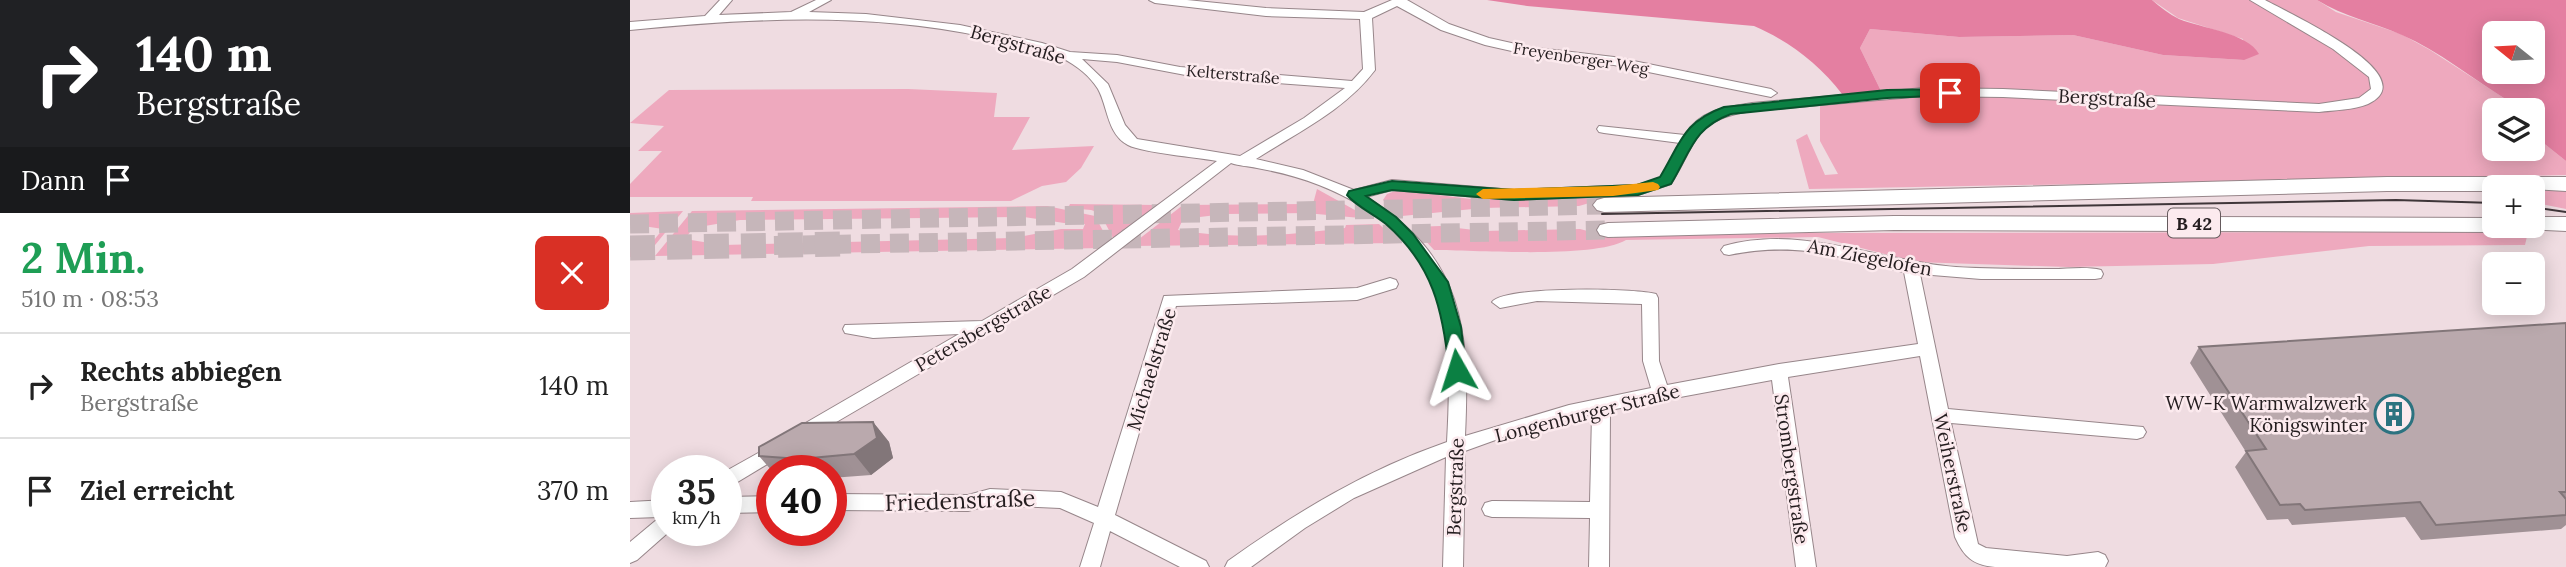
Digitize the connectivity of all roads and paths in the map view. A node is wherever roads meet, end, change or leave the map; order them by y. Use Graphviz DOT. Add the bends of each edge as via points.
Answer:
graph roads {
  1 [pos="726,0"];
  2 [pos="1155,0"];
  3 [pos="2256,0"];
  4 [pos="1399,1"];
  5 [pos="822,2"];
  6 [pos="794,16"];
  7 [pos="811,16"];
  8 [pos="1366,16"];
  9 [pos="709,18"];
  10 [pos="630,26"];
  11 [pos="1068,56"];
  12 [pos="1357,85"];
  13 [pos="1771,93"];
  14 [pos="1604,129"];
  15 [pos="1688,140"];
  16 [pos="1234,160"];
  17 [pos="2482,184"];
  18 [pos="2545,184"];
  19 [pos="2566,184"];
  20 [pos="1354,195"];
  21 [pos="1604,205"];
  22 [pos="2545,224"];
  23 [pos="2566,224"];
  24 [pos="2482,225"];
  25 [pos="1608,230"];
  26 [pos="1729,250"];
  27 [pos="1911,268"];
  28 [pos="2095,274"];
  29 [pos="1390,284"];
  30 [pos="1500,302"];
  31 [pos="986,327"];
  32 [pos="852,329"];
  33 [pos="1926,349"];
  34 [pos="1779,371"];
  35 [pos="1661,393"];
  36 [pos="1601,407"];
  37 [pos="1940,415"];
  38 [pos="2137,432"];
  39 [pos="1456,447"];
  40 [pos="742,471"];
  41 [pos="847,502"];
  42 [pos="651,509"];
  43 [pos="1492,509"];
  44 [pos="630,510"];
  45 [pos="1600,510"];
  46 [pos="1105,519"];
  47 [pos="651,536"];
  48 [pos="630,554"];
  49 [pos="2098,561"];
  50 [pos="1090,567"];
  51 [pos="1199,567"];
  52 [pos="1235,567"];
  53 [pos="1454,567"];
  54 [pos="1599,567"];
  55 [pos="1805,567"];
  1 -- 9 [label="street"];
  2 -- 8 [label="street" via="1266,12"];
  3 -- 15 [label="street, Bergstraße" via="2357,59 2373,73 2377,91 2362,101 2319,108 2003,93 1887,94 1729,110 1707,118"];
  4 -- 8 [label="street"];
  4 -- 13 [label="street, Freyenberger Weg" via="1445,27 1485,41"];
  5 -- 6 [label="street"];
  5 -- 7 [label="street"];
  6 -- 7 [label="street, Bergstraße"];
  6 -- 9 [label="street, Bergstraße"];
  7 -- 11 [label="street, Bergstraße" via="945,25"];
  8 -- 12 [label="street" via="1369,70"];
  9 -- 10 [label="street, Bergstraße"];
  11 -- 12 [label="street, Kelterstraße" via="1131,59 1194,73"];
  11 -- 16 [label="street, Bergstraße" via="1105,90 1122,135 1133,142"];
  12 -- 16 [label="street, Petersbergstraße" via="1311,118"];
  14 -- 15 [label="street"];
  15 -- 20 [label="street, Bergstraße" via="1666,181 1638,190 1514,195 1392,185"];
  16 -- 20 [label="street, Bergstraße" via="1299,174"];
  16 -- 31 [label="street, Petersbergstraße" via="1078,273"];
  17 -- 21 [label="highway, B 42"];
  18 -- 19 [label="highway, B 42"];
  20 -- 39 [label="street, Bergstraße" via="1399,229 1440,282 1457,370"];
  22 -- 23 [label="highway"];
  24 -- 25 [label="highway, B 42" via="1907,222"];
  26 -- 27 [label="street, Am Ziegelofen" via="1755,244 1799,244"];
  27 -- 28 [label="street, Am Ziegelofen"];
  27 -- 33 [label="street, Weiherstraße"];
  29 -- 46 [label="street, Michaelstraße" via="1357,294 1170,300"];
  30 -- 35 [label="street" via="1537,295 1650,298 1651,361"];
  31 -- 32 [label="street"];
  31 -- 40 [label="street, Petersbergstraße" via="867,393"];
  33 -- 34 [label="street, Longenburger Straße"];
  33 -- 37 [label="street, Weiherstraße"];
  34 -- 35 [label="street, Longenburger Straße"];
  34 -- 55 [label="street, Strombergstraße"];
  35 -- 36 [label="street, Longenburger Straße"];
  36 -- 39 [label="street, Longenburger Straße"];
  36 -- 45 [label="street"];
  37 -- 38 [label="street"];
  37 -- 49 [label="street, Weiherstraße" via="1971,550 1983,557 2067,565"];
  39 -- 52 [label="street, Longenburger Straße" via="1364,484"];
  39 -- 53 [label="street, Bergstraße"];
  41 -- 46 [label="street, Friedenstraße" via="1044,498 1073,503"];
  42 -- 44 [label="street"];
  43 -- 45 [label="street"];
  45 -- 54 [label="street"];
  46 -- 50 [label="street, Michaelstraße"];
  46 -- 51 [label="street, Friedenstraße"];
  47 -- 48 [label="street"];
}
